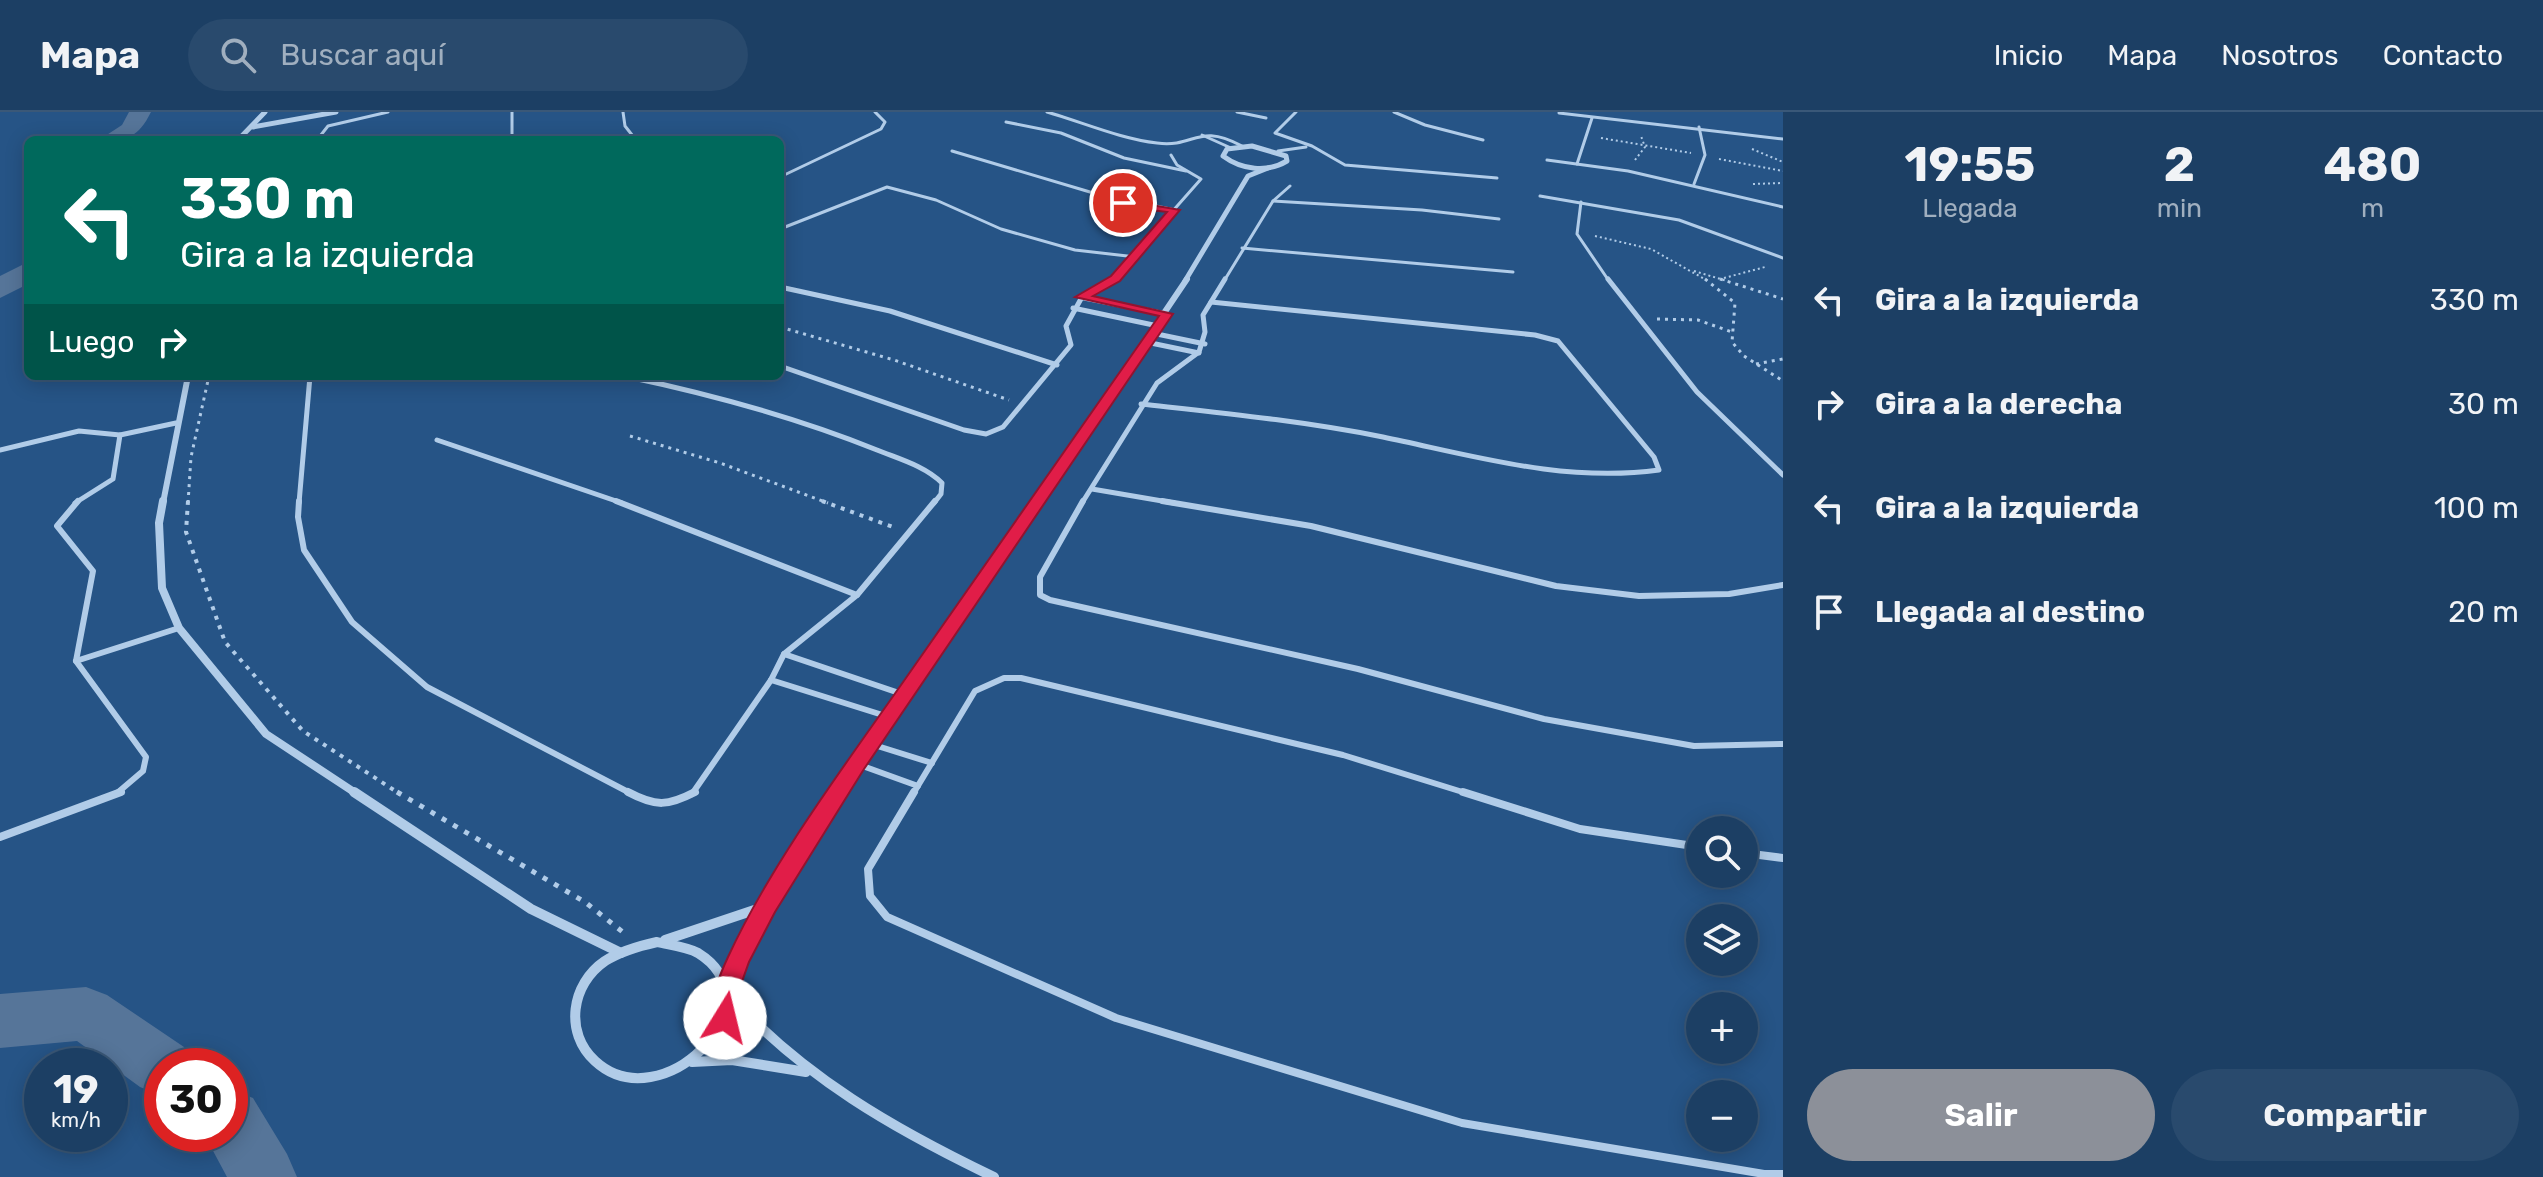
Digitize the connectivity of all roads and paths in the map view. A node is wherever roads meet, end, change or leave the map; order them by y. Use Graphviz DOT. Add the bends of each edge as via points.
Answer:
graph roads {
  1 [pos="265,112"];
  2 [pos="336,112"];
  3 [pos="388,112"];
  4 [pos="512,112"];
  5 [pos="623,112"];
  6 [pos="875,112"];
  7 [pos="1047,112"];
  8 [pos="1237,112"];
  9 [pos="1296,112"];
  10 [pos="1394,112"];
  11 [pos="1559,113"];
  12 [pos="1266,118"];
  13 [pos="1592,118"];
  14 [pos="1006,122"];
  15 [pos="1636,123"];
  16 [pos="253,127"];
  17 [pos="1699,127"];
  18 [pos="1190,134"];
  19 [pos="1583,135"];
  20 [pos="243,136"];
  21 [pos="320,136"];
  22 [pos="512,136"];
  23 [pos="633,136"];
  24 [pos="1783,139"];
  25 [pos="1483,140"];
  26 [pos="1242,146"];
  27 [pos="1312,146"];
  28 [pos="1645,147"];
  29 [pos="1231,148"];
  30 [pos="952,151"];
  31 [pos="1278,151"];
  32 [pos="1171,155"];
  33 [pos="1705,155"];
  34 [pos="1547,160"];
  35 [pos="1235,164"];
  36 [pos="1577,164"];
  37 [pos="1268,168"];
  38 [pos="1628,171"];
  39 [pos="1783,171"];
  40 [pos="1193,172"];
  41 [pos="784,175"];
  42 [pos="1248,176"];
  43 [pos="1497,178"];
  44 [pos="1694,184"];
  45 [pos="1290,186"];
  46 [pos="1540,196"];
  47 [pos="1273,201"];
  48 [pos="1581,202"];
  49 [pos="1783,207"];
  50 [pos="1175,210"];
  51 [pos="1499,219"];
  52 [pos="784,227"];
  53 [pos="1577,234"];
  54 [pos="1242,248"];
  55 [pos="1136,257"];
  56 [pos="1783,258"];
  57 [pos="1768,266"];
  58 [pos="1691,270"];
  59 [pos="1513,272"];
  60 [pos="1723,278"];
  61 [pos="784,288"];
  62 [pos="1082,297"];
  63 [pos="1783,299"];
  64 [pos="1211,302"];
  65 [pos="1073,308"];
  66 [pos="1166,314"];
  67 [pos="1633,318"];
  68 [pos="1158,326"];
  69 [pos="784,328"];
  70 [pos="1732,332"];
  71 [pos="1152,333"];
  72 [pos="1146,342"];
  73 [pos="1205,344"];
  74 [pos="1199,353"];
  75 [pos="1783,359"];
  76 [pos="1756,364"];
  77 [pos="1057,365"];
  78 [pos="784,367"];
  79 [pos="187,380"];
  80 [pos="208,380"];
  81 [pos="310,380"];
  82 [pos="644,380"];
  83 [pos="1783,381"];
  84 [pos="1141,404"];
  85 [pos="1022,405"];
  86 [pos="176,423"];
  87 [pos="120,435"];
  88 [pos="630,436"];
  89 [pos="437,440"];
  90 [pos="0,450"];
  91 [pos="1783,475"];
  92 [pos="1092,489"];
  93 [pos="910,534"];
  94 [pos="1783,585"];
  95 [pos="857,595"];
  96 [pos="179,628"];
  97 [pos="784,654"];
  98 [pos="76,661"];
  99 [pos="771,680"];
  100 [pos="905,695"];
  101 [pos="889,717"];
  102 [pos="871,744"];
  103 [pos="1783,744"];
  104 [pos="932,763"];
  105 [pos="857,764"];
  106 [pos="918,786"];
  107 [pos="0,837"];
  108 [pos="1686,845"];
  109 [pos="1758,855"];
  110 [pos="1783,858"];
  111 [pos="767,906"];
  112 [pos="657,942"];
  113 [pos="640,946"];
  114 [pos="621,953"];
  115 [pos="728,992"];
  116 [pos="692,1062"];
  117 [pos="811,1074"];
  118 [pos="1783,1174"];
  119 [pos="994,1177"];
  1 -- 16 [label="street"];
  2 -- 16 [label="street"];
  3 -- 21 [label="lane" via="328,126"];
  4 -- 22 [label="lane"];
  5 -- 23 [label="lane"];
  6 -- 41 [label="lane" via="885,122 881,129"];
  7 -- 18 [label="lane" via="1156,143"];
  8 -- 12 [label="lane"];
  9 -- 27 [label="lane" via="1275,133"];
  10 -- 25 [label="lane"];
  11 -- 13 [label="lane"];
  13 -- 15 [label="lane"];
  13 -- 19 [label="lane"];
  14 -- 40 [label="lane" via="1061,133 1124,158"];
  15 -- 17 [label="lane"];
  15 -- 28 [label="path"];
  16 -- 20 [label="street"];
  17 -- 24 [label="lane"];
  17 -- 33 [label="lane"];
  18 -- 26 [label="lane" via="1217,132"];
  18 -- 29 [label="lane"];
  19 -- 28 [label="path"];
  19 -- 36 [label="lane"];
  26 -- 29 [label="street"];
  26 -- 31 [label="street"];
  27 -- 31 [label="lane"];
  27 -- 43 [label="lane" via="1345,165"];
  28 -- 33 [label="path"];
  28 -- 38 [label="path"];
  29 -- 35 [label="street" via="1223,156"];
  30 -- 50 [label="lane" via="1123,203"];
  31 -- 37 [label="street" via="1287,161"];
  32 -- 40 [label="lane" via="1177,165"];
  33 -- 39 [label="path"];
  33 -- 44 [label="lane"];
  34 -- 36 [label="lane"];
  35 -- 37 [label="street"];
  35 -- 42 [label="street"];
  36 -- 38 [label="lane"];
  37 -- 42 [label="street"];
  38 -- 44 [label="lane"];
  40 -- 50 [label="lane" via="1201,179"];
  42 -- 66 [label="street"];
  44 -- 49 [label="lane"];
  45 -- 47 [label="lane"];
  46 -- 48 [label="lane"];
  47 -- 51 [label="lane"];
  47 -- 54 [label="lane"];
  48 -- 53 [label="lane"];
  48 -- 56 [label="lane" via="1679,220"];
  50 -- 55 [label="lane"];
  52 -- 55 [label="lane" via="887,187 1075,250"];
  53 -- 58 [label="path" via="1658,248"];
  53 -- 67 [label="lane"];
  54 -- 59 [label="lane"];
  54 -- 64 [label="lane"];
  55 -- 62 [label="lane" via="1115,279"];
  57 -- 60 [label="path"];
  58 -- 60 [label="path"];
  58 -- 70 [label="path" via="1735,303"];
  60 -- 63 [label="path"];
  61 -- 77 [label="lane" via="890,311"];
  62 -- 65 [label="lane"];
  62 -- 66 [label="lane"];
  64 -- 73 [label="lane" via="1203,315"];
  64 -- 84 [label="lane" via="1558,341 1654,457 1659,470 1537,470 1380,436"];
  65 -- 68 [label="lane"];
  65 -- 77 [label="lane" via="1066,326 1071,345"];
  66 -- 68 [label="street"];
  67 -- 70 [label="path" via="1698,320"];
  67 -- 91 [label="lane" via="1692,389"];
  68 -- 71 [label="street"];
  69 -- 85 [label="path"];
  70 -- 76 [label="path" via="1732,342"];
  71 -- 72 [label="street"];
  71 -- 73 [label="lane"];
  72 -- 74 [label="lane"];
  72 -- 100 [label="street"];
  73 -- 74 [label="lane"];
  74 -- 84 [label="lane" via="1162,376"];
  75 -- 76 [label="path"];
  76 -- 83 [label="path"];
  77 -- 85 [label="lane"];
  78 -- 85 [label="lane" via="986,434 1003,427"];
  79 -- 86 [label="street"];
  80 -- 113 [label="path" via="191,457 186,532 225,642 303,731 427,812 585,902"];
  81 -- 99 [label="lane" via="298,517 304,550 352,622 427,687 643,800 671,805 696,792"];
  82 -- 93 [label="lane" via="811,423 932,473 942,483 941,494"];
  84 -- 92 [label="lane"];
  86 -- 87 [label="lane"];
  86 -- 96 [label="street" via="159,523 162,588"];
  87 -- 90 [label="lane" via="79,431"];
  87 -- 98 [label="lane" via="113,479 75,503 57,526 93,571"];
  88 -- 93 [label="path"];
  89 -- 95 [label="lane" via="693,527"];
  92 -- 94 [label="lane" via="1311,526 1556,586 1639,596 1729,594"];
  92 -- 103 [label="lane" via="1040,577 1040,595 1050,600 1358,669 1544,719 1694,746"];
  93 -- 95 [label="lane"];
  95 -- 97 [label="lane"];
  96 -- 98 [label="lane"];
  96 -- 114 [label="street" via="266,734 531,909"];
  97 -- 99 [label="lane"];
  97 -- 100 [label="lane"];
  98 -- 107 [label="lane" via="146,757 143,771 122,792"];
  99 -- 101 [label="lane"];
  100 -- 101 [label="street"];
  101 -- 102 [label="street"];
  102 -- 104 [label="lane"];
  102 -- 105 [label="street"];
  104 -- 106 [label="lane"];
  104 -- 108 [label="lane" via="975,691 987,683 1021,678 1343,755 1580,829"];
  105 -- 106 [label="lane"];
  105 -- 111 [label="street"];
  106 -- 118 [label="lane" via="868,869 870,896 887,917 1116,1018 1462,1123"];
  109 -- 110 [label="lane"];
  111 -- 112 [label="street"];
  111 -- 115 [label="street" via="738,960"];
  112 -- 113 [label="street"];
  112 -- 115 [label="street" via="703,953"];
  113 -- 114 [label="street"];
  114 -- 116 [label="street" via="599,966 580,990 573,1018 578,1045 598,1067 627,1078 661,1076"];
  115 -- 116 [label="street" via="725,1018 713,1042"];
  115 -- 117 [label="street" via="779,1049"];
  116 -- 117 [label="street" via="772,1064"];
  117 -- 119 [label="street" via="912,1138"];
}
